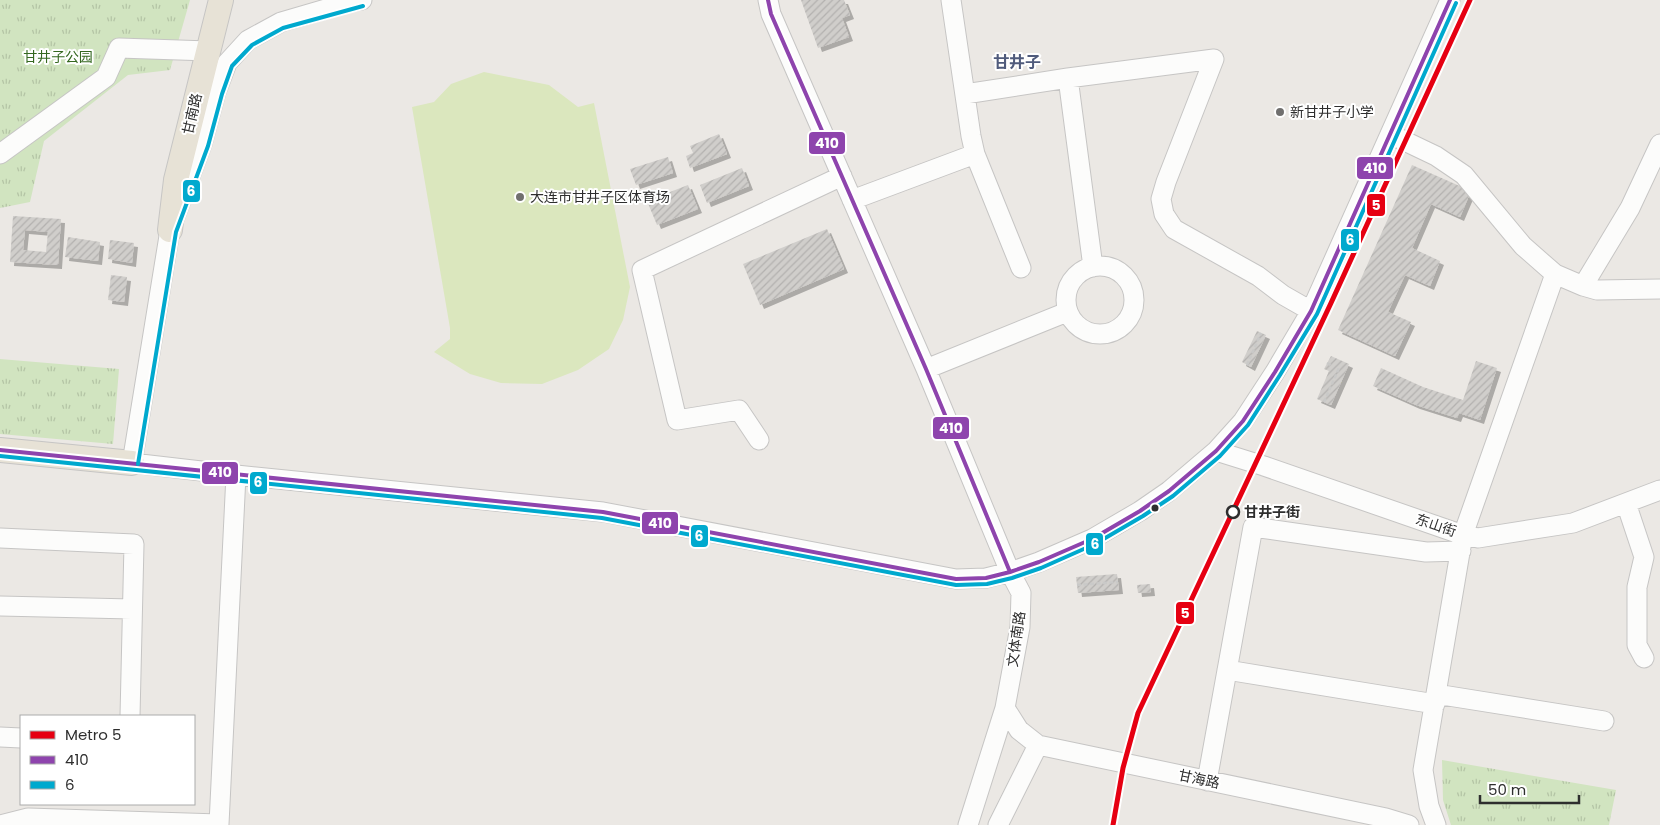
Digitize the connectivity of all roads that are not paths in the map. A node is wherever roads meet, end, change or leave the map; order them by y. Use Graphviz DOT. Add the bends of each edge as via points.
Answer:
graph roads {
  1 [pos="221,0"];
  2 [pos="362,0"];
  3 [pos="768,0"];
  4 [pos="951,0"];
  5 [pos="1450,0"];
  6 [pos="209,51"];
  7 [pos="1068,78"];
  8 [pos="965,94"];
  9 [pos="1390,134"];
  10 [pos="1660,144"];
  11 [pos="0,154"];
  12 [pos="975,154"];
  13 [pos="842,176"];
  14 [pos="852,200"];
  15 [pos="170,230"];
  16 [pos="1094,267"];
  17 [pos="1021,268"];
  18 [pos="1555,274"];
  19 [pos="1583,286"];
  20 [pos="1660,289"];
  21 [pos="1311,311"];
  22 [pos="1068,312"];
  23 [pos="926,370"];
  24 [pos="759,440"];
  25 [pos="0,450"];
  26 [pos="1216,451"];
  27 [pos="132,463"];
  28 [pos="236,475"];
  29 [pos="1660,490"];
  30 [pos="1626,503"];
  31 [pos="0,538"];
  32 [pos="1462,543"];
  33 [pos="1010,572"];
  34 [pos="0,606"];
  35 [pos="132,609"];
  36 [pos="1644,658"];
  37 [pos="1226,670"];
  38 [pos="1436,699"];
  39 [pos="1005,708"];
  40 [pos="130,715"];
  41 [pos="1604,721"];
  42 [pos="0,737"];
  43 [pos="20,738"];
  44 [pos="1038,745"];
  45 [pos="1206,781"];
  46 [pos="127,812"];
  47 [pos="0,824"];
  48 [pos="219,824"];
  49 [pos="968,825"];
  50 [pos="998,825"];
  51 [pos="1408,825"];
  52 [pos="1436,825"];
  1 -- 6 [label="main road, 甘南路"];
  2 -- 15 [label="street" via="281,22 248,40 227,63 202,144"];
  3 -- 13 [label="street, 文体南路" via="771,14"];
  4 -- 8 [label="street"];
  5 -- 9 [label="street"];
  6 -- 11 [label="street" via="119,48 106,77"];
  6 -- 15 [label="main road, 甘南路" via="176,180"];
  7 -- 8 [label="street"];
  7 -- 16 [label="street"];
  7 -- 21 [label="street" via="1214,59 1166,182 1161,199 1164,214 1174,229 1258,276"];
  8 -- 12 [label="street"];
  9 -- 18 [label="street" via="1436,156 1464,175 1523,246"];
  9 -- 21 [label="street"];
  10 -- 19 [label="street" via="1630,208"];
  12 -- 14 [label="street"];
  12 -- 17 [label="street"];
  13 -- 14 [label="street, 文体南路"];
  13 -- 24 [label="street" via="642,270 677,420 739,410"];
  14 -- 23 [label="street, 文体南路"];
  15 -- 27 [label="street"];
  16 -- 22 [label="street" via="1082,271 1070,284 1066,300"];
  16 -- 22 [label="street" via="1105,266 1126,278 1134,298 1129,319 1112,332 1090,333 1080,329"];
  18 -- 19 [label="street"];
  18 -- 32 [label="street"];
  19 -- 20 [label="street" via="1597,290"];
  21 -- 26 [label="street" via="1260,397"];
  22 -- 23 [label="street"];
  23 -- 33 [label="street, 文体南路"];
  25 -- 27 [label="main road"];
  26 -- 32 [label="street, 东山街" via="1281,471"];
  26 -- 33 [label="street" via="1140,511 1092,539"];
  27 -- 28 [label="street"];
  28 -- 33 [label="street" via="603,512 956,579 986,578"];
  28 -- 48 [label="street"];
  29 -- 30 [label="street, 东山街"];
  30 -- 32 [label="street, 东山街" via="1573,523"];
  30 -- 36 [label="street" via="1644,557 1637,587 1637,645"];
  31 -- 35 [label="street" via="134,544"];
  32 -- 37 [label="street" via="1426,552 1253,526"];
  32 -- 38 [label="street"];
  33 -- 39 [label="street, 文体南路" via="1021,593 1020,627"];
  34 -- 35 [label="street"];
  35 -- 40 [label="street"];
  37 -- 38 [label="street"];
  37 -- 45 [label="street"];
  38 -- 41 [label="street"];
  38 -- 52 [label="street" via="1423,770"];
  39 -- 44 [label="street, 甘海路" via="1019,730"];
  39 -- 49 [label="street, 文体南路"];
  42 -- 43 [label="street"];
  44 -- 45 [label="street, 甘海路"];
  44 -- 50 [label="street"];
  45 -- 51 [label="street, 甘海路"];
  46 -- 47 [label="street" via="28,818"];
  46 -- 48 [label="street"];
}
